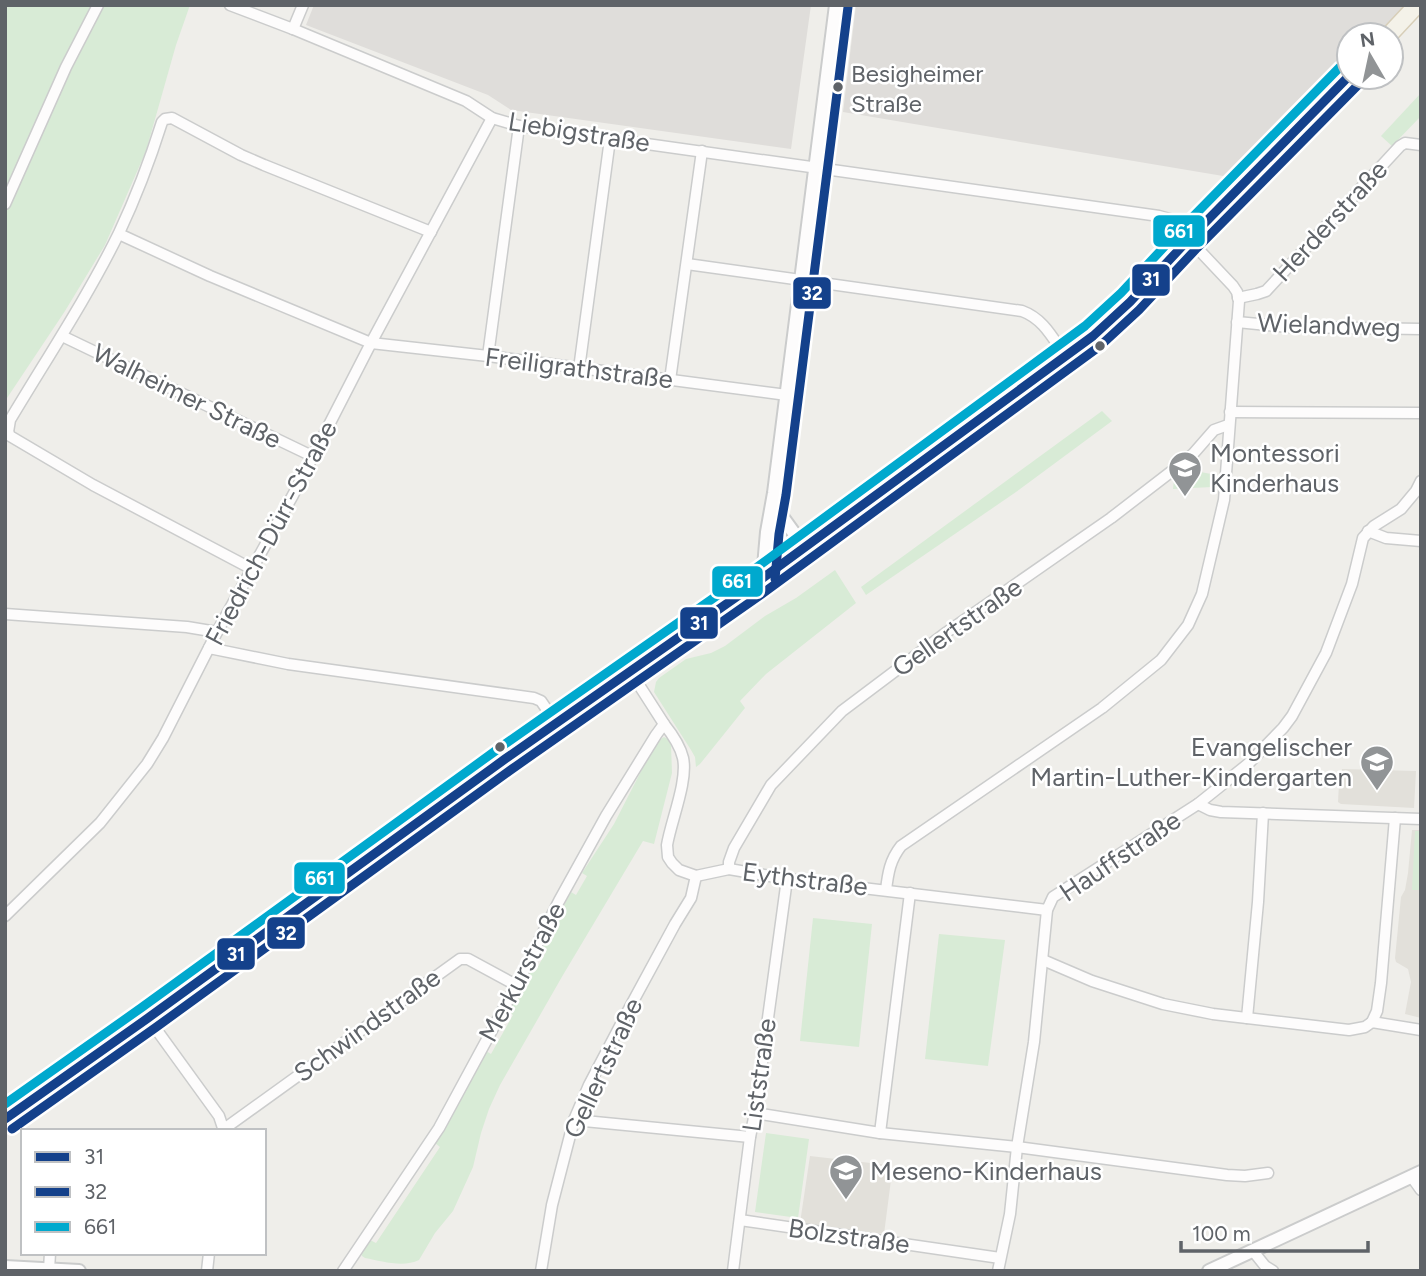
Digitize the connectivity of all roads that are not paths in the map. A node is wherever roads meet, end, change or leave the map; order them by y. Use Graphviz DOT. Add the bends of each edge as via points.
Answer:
graph roads {
  1 [pos="98,5"];
  2 [pos="230,5"];
  3 [pos="303,5"];
  4 [pos="836,5"];
  5 [pos="1417,5"];
  6 [pos="1402,21"];
  7 [pos="293,30"];
  8 [pos="1335,90"];
  9 [pos="492,118"];
  10 [pos="519,126"];
  11 [pos="610,139"];
  12 [pos="1421,145"];
  13 [pos="702,151"];
  14 [pos="817,167"];
  15 [pos="5,204"];
  16 [pos="431,232"];
  17 [pos="119,234"];
  18 [pos="1191,237"];
  19 [pos="687,264"];
  20 [pos="801,280"];
  21 [pos="1238,298"];
  22 [pos="1237,322"];
  23 [pos="1421,329"];
  24 [pos="62,336"];
  25 [pos="371,343"];
  26 [pos="488,356"];
  27 [pos="1066,357"];
  28 [pos="579,369"];
  29 [pos="670,380"];
  30 [pos="787,395"];
  31 [pos="1230,412"];
  32 [pos="1421,412"];
  33 [pos="1228,425"];
  34 [pos="6,432"];
  35 [pos="312,456"];
  36 [pos="1421,481"];
  37 [pos="774,493"];
  38 [pos="1368,531"];
  39 [pos="1421,541"];
  40 [pos="804,547"];
  41 [pos="252,569"];
  42 [pos="763,578"];
  43 [pos="5,614"];
  44 [pos="218,632"];
  45 [pos="209,648"];
  46 [pos="630,671"];
  47 [pos="556,723"];
  48 [pos="664,724"];
  49 [pos="1198,804"];
  50 [pos="1263,813"];
  51 [pos="1395,818"];
  52 [pos="1421,819"];
  53 [pos="729,869"];
  54 [pos="696,876"];
  55 [pos="787,879"];
  56 [pos="886,890"];
  57 [pos="910,893"];
  58 [pos="1047,910"];
  59 [pos="5,916"];
  60 [pos="1043,960"];
  61 [pos="516,985"];
  62 [pos="148,1018"];
  63 [pos="1247,1018"];
  64 [pos="1372,1022"];
  65 [pos="1421,1030"];
  66 [pos="755,1113"];
  67 [pos="5,1119"];
  68 [pos="574,1120"];
  69 [pos="224,1129"];
  70 [pos="225,1129"];
  71 [pos="880,1133"];
  72 [pos="750,1138"];
  73 [pos="1017,1147"];
  74 [pos="1268,1173"];
  75 [pos="1416,1174"];
  76 [pos="1421,1190"];
  77 [pos="740,1220"];
  78 [pos="1253,1251"];
  79 [pos="1000,1258"];
  80 [pos="5,1268"];
  81 [pos="49,1270"];
  82 [pos="79,1271"];
  83 [pos="343,1271"];
  84 [pos="541,1271"];
  85 [pos="733,1271"];
  86 [pos="998,1271"];
  87 [pos="1209,1271"];
  88 [pos="1273,1271"];
  1 -- 15 [label="street"];
  2 -- 7 [label="street, Liebigstraße"];
  3 -- 7 [label="street"];
  4 -- 14 [label="street"];
  5 -- 6 [label="main road"];
  7 -- 9 [label="street, Liebigstraße" via="466,102"];
  8 -- 18 [label="main road"];
  9 -- 10 [label="street, Liebigstraße"];
  9 -- 16 [label="street, Friedrich-Dürr-Straße"];
  10 -- 11 [label="street, Liebigstraße"];
  10 -- 26 [label="street"];
  11 -- 13 [label="street, Liebigstraße"];
  11 -- 28 [label="street"];
  12 -- 21 [label="street, Herderstraße" via="1400,146 1266,291"];
  13 -- 14 [label="street, Liebigstraße"];
  13 -- 19 [label="street"];
  14 -- 18 [label="street, Liebigstraße" via="1160,216 1185,226"];
  14 -- 20 [label="street"];
  16 -- 17 [label="street" via="241,155 165,118"];
  16 -- 25 [label="street, Friedrich-Dürr-Straße"];
  17 -- 24 [label="street"];
  17 -- 25 [label="street, Freiligrathstraße"];
  18 -- 21 [label="street, Liebigstraße"];
  18 -- 27 [label="main road" via="1130,302"];
  19 -- 20 [label="street"];
  19 -- 29 [label="street"];
  20 -- 27 [label="street" via="1022,312 1043,324"];
  20 -- 30 [label="street"];
  21 -- 22 [label="street"];
  22 -- 23 [label="street, Wielandweg"];
  22 -- 31 [label="street"];
  24 -- 34 [label="street"];
  24 -- 35 [label="street, Walheimer Straße"];
  25 -- 26 [label="street, Freiligrathstraße"];
  25 -- 35 [label="street, Friedrich-Dürr-Straße"];
  26 -- 28 [label="street, Freiligrathstraße"];
  27 -- 40 [label="main road"];
  28 -- 29 [label="street, Freiligrathstraße"];
  29 -- 30 [label="street, Freiligrathstraße"];
  30 -- 37 [label="street"];
  31 -- 32 [label="street"];
  31 -- 33 [label="street"];
  33 -- 53 [label="street, Gellertstraße" via="1214,430 1182,463 1121,510 842,711 771,785 734,848"];
  33 -- 56 [label="street" via="1224,500 1199,602 1180,637 1161,660 1102,708 901,846 889,867"];
  34 -- 41 [label="street" via="93,485"];
  35 -- 41 [label="street, Friedrich-Dürr-Straße"];
  36 -- 38 [label="street" via="1401,509"];
  37 -- 40 [label="street" via="783,518"];
  37 -- 42 [label="street"];
  38 -- 39 [label="street" via="1386,538"];
  38 -- 49 [label="street, Hauffstraße" via="1326,653 1292,716 1248,764"];
  40 -- 42 [label="main road"];
  41 -- 44 [label="street, Friedrich-Dürr-Straße"];
  42 -- 46 [label="main road"];
  43 -- 44 [label="street"];
  44 -- 45 [label="street, Friedrich-Dürr-Straße"];
  45 -- 47 [label="street" via="288,664 534,698"];
  45 -- 59 [label="street, Friedrich-Dürr-Straße" via="147,764 100,823"];
  46 -- 47 [label="main road"];
  46 -- 48 [label="street"];
  47 -- 62 [label="main road"];
  48 -- 54 [label="street" via="677,741 684,766 668,857 679,870"];
  48 -- 61 [label="street, Merkurstraße" via="607,816"];
  49 -- 50 [label="street" via="1221,812"];
  49 -- 58 [label="street, Hauffstraße" via="1053,897"];
  50 -- 51 [label="street"];
  50 -- 63 [label="street"];
  51 -- 52 [label="street"];
  51 -- 64 [label="street" via="1381,983"];
  53 -- 54 [label="street, Eythstraße"];
  53 -- 55 [label="street, Eythstraße"];
  54 -- 68 [label="street, Gellertstraße" via="691,898"];
  55 -- 56 [label="street, Eythstraße"];
  55 -- 66 [label="street, Liststraße"];
  56 -- 57 [label="street, Eythstraße"];
  57 -- 58 [label="street, Eythstraße"];
  57 -- 71 [label="street"];
  58 -- 60 [label="street, Hauffstraße"];
  60 -- 63 [label="street" via="1163,1004"];
  60 -- 73 [label="street, Hauffstraße"];
  61 -- 70 [label="street, Schwindstraße" via="460,959"];
  61 -- 83 [label="street, Merkurstraße" via="439,1128"];
  62 -- 67 [label="main road"];
  62 -- 69 [label="street"];
  63 -- 64 [label="street" via="1349,1030"];
  64 -- 65 [label="street"];
  66 -- 71 [label="street"];
  66 -- 72 [label="street, Liststraße"];
  68 -- 72 [label="street"];
  68 -- 84 [label="street, Gellertstraße"];
  71 -- 73 [label="street"];
  72 -- 77 [label="street, Liststraße"];
  73 -- 74 [label="street" via="1227,1175"];
  73 -- 79 [label="street, Hauffstraße"];
  75 -- 76 [label="street"];
  75 -- 78 [label="street"];
  77 -- 79 [label="street, Bolzstraße"];
  77 -- 85 [label="street, Liststraße"];
  78 -- 87 [label="street"];
  78 -- 88 [label="street"];
  79 -- 86 [label="street, Hauffstraße"];
  80 -- 81 [label="street"];
  81 -- 82 [label="street"];
}
